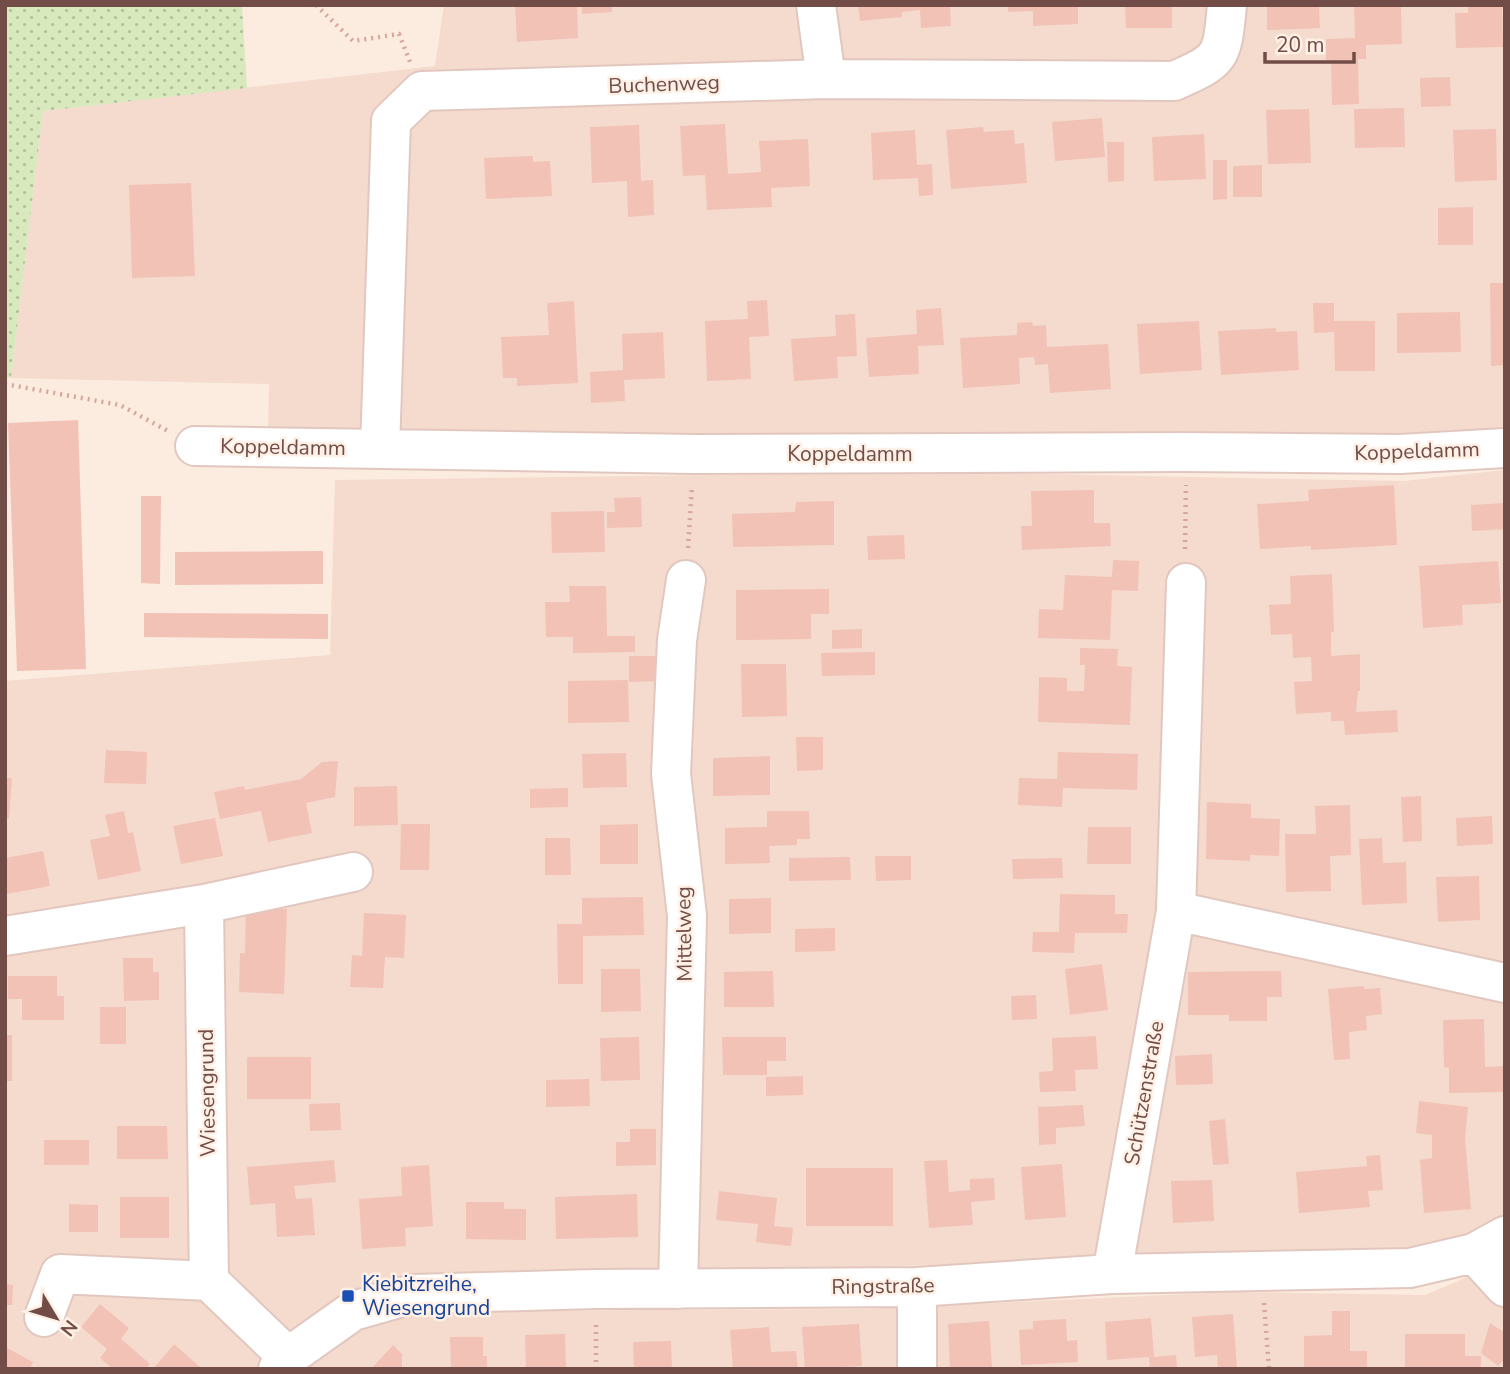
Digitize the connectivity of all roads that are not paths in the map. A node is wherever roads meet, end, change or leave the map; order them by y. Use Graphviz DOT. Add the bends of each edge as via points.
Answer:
graph roads {
  1 [pos="816,5"];
  2 [pos="1227,5"];
  3 [pos="826,79"];
  4 [pos="195,446"];
  5 [pos="1505,448"];
  6 [pos="380,449"];
  7 [pos="686,580"];
  8 [pos="1186,583"];
  9 [pos="353,872"];
  10 [pos="204,904"];
  11 [pos="1176,911"];
  12 [pos="5,936"];
  13 [pos="1505,983"];
  14 [pos="1490,1245"];
  15 [pos="1112,1275"];
  16 [pos="209,1280"];
  17 [pos="917,1287"];
  18 [pos="1505,1287"];
  19 [pos="678,1289"];
  20 [pos="44,1317"];
  21 [pos="283,1363"];
  22 [pos="917,1369"];
  1 -- 3 [label="street"];
  2 -- 3 [label="street, Buchenweg" via="1224,44 1209,66 1174,81"];
  3 -- 6 [label="street, Buchenweg" via="422,90 391,121"];
  4 -- 6 [label="street, Koppeldamm"];
  5 -- 6 [label="street, Koppeldamm" via="1400,454"];
  7 -- 19 [label="street, Mittelweg" via="677,640 671,774 687,916"];
  8 -- 11 [label="street, Schützenstraße"];
  9 -- 10 [label="street"];
  10 -- 12 [label="street"];
  10 -- 16 [label="street, Wiesengrund"];
  11 -- 13 [label="street"];
  11 -- 15 [label="street, Schützenstraße"];
  14 -- 15 [label="street, Ringstraße" via="1410,1268"];
  14 -- 18 [label="street"];
  15 -- 17 [label="street, Ringstraße"];
  16 -- 20 [label="street" via="60,1275"];
  16 -- 21 [label="street"];
  17 -- 19 [label="street, Ringstraße"];
  17 -- 22 [label="street"];
  19 -- 21 [label="street, Ringstraße" via="413,1294 353,1311"];
}
